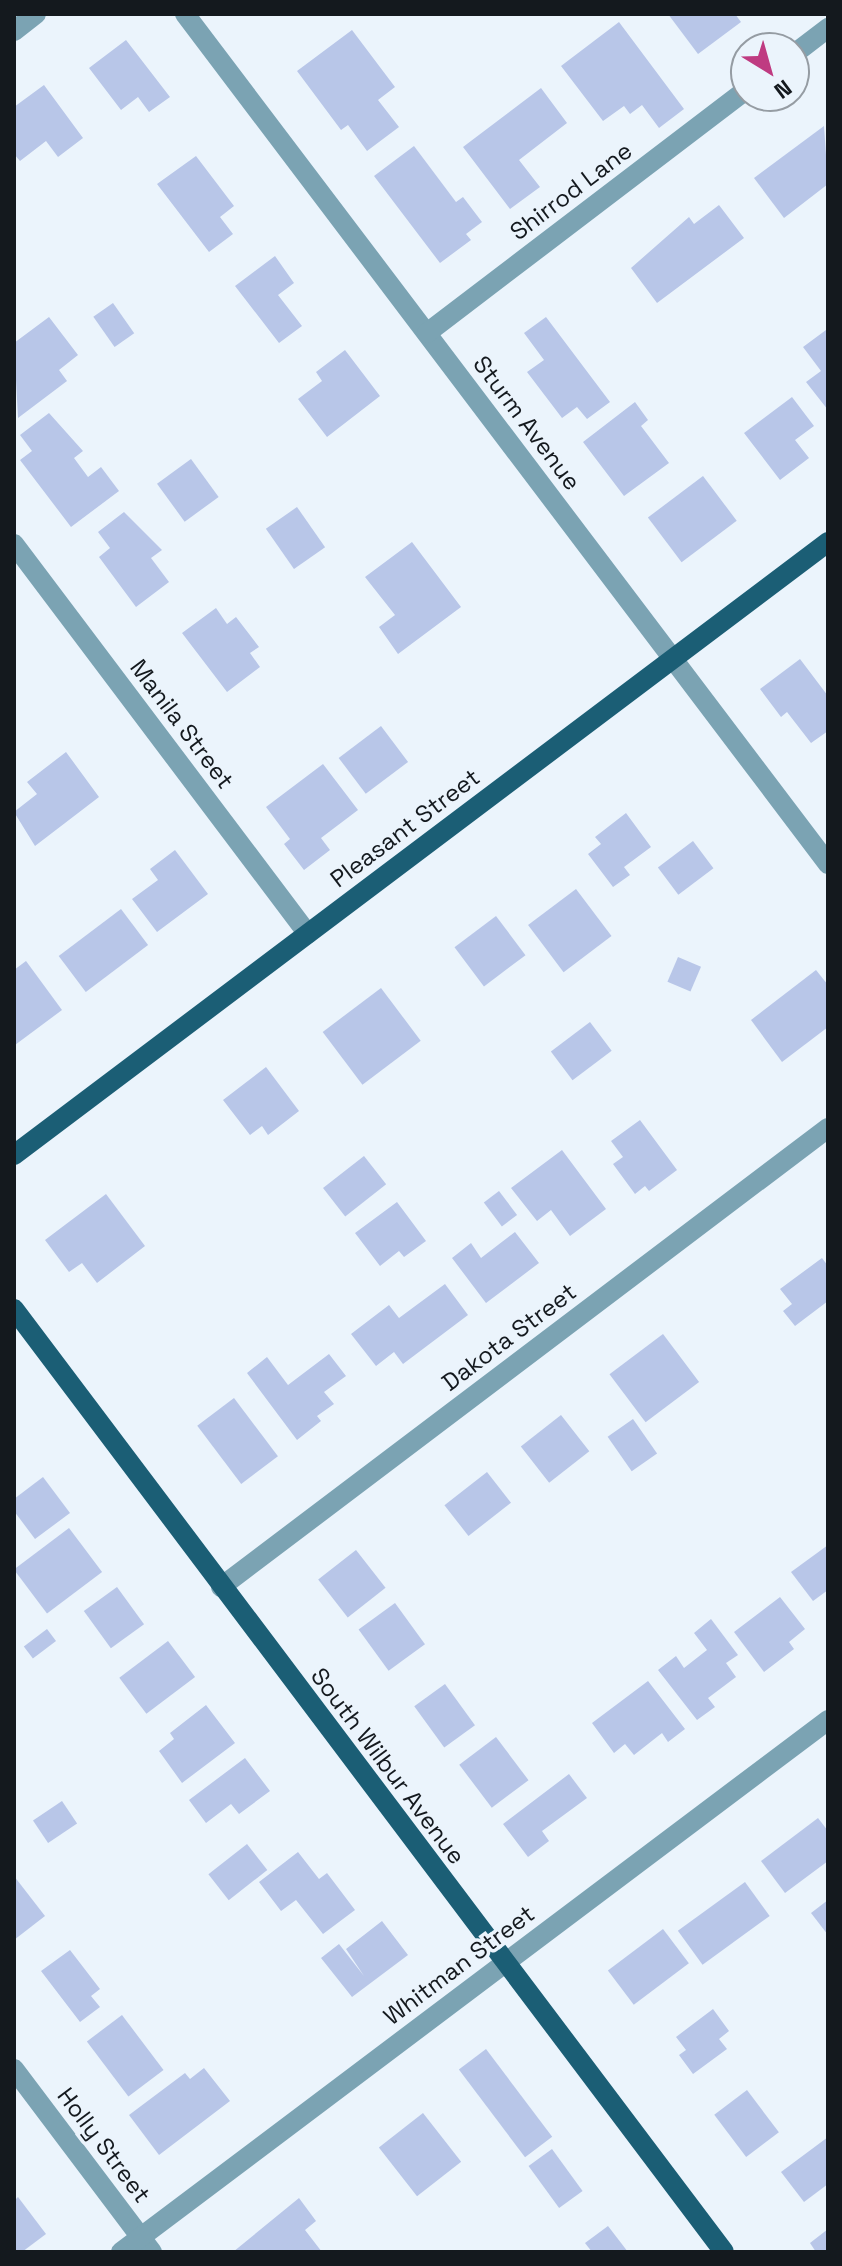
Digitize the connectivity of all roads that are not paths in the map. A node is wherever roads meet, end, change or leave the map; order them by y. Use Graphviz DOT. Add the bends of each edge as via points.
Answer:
graph roads {
  1 [pos="36,14"];
  2 [pos="185,14"];
  3 [pos="828,28"];
  4 [pos="14,31"];
  5 [pos="810,42"];
  6 [pos="730,102"];
  7 [pos="427,333"];
  8 [pos="828,542"];
  9 [pos="14,544"];
  10 [pos="673,659"];
  11 [pos="828,864"];
  12 [pos="308,934"];
  13 [pos="828,1128"];
  14 [pos="14,1155"];
  15 [pos="14,1309"];
  16 [pos="221,1587"];
  17 [pos="828,1720"];
  18 [pos="505,1963"];
  19 [pos="14,2069"];
  20 [pos="147,2245"];
  21 [pos="121,2252"];
  22 [pos="724,2252"];
  1 -- 4 [label="street"];
  2 -- 7 [label="street, Sturm Avenue"];
  3 -- 5 [label="street"];
  6 -- 7 [label="street, Shirrod Lane"];
  7 -- 10 [label="street, Sturm Avenue"];
  8 -- 10 [label="main road, Pleasant Street"];
  9 -- 12 [label="street, Manila Street"];
  10 -- 11 [label="street, Sturm Avenue"];
  10 -- 12 [label="main road, Pleasant Street"];
  12 -- 14 [label="main road, Pleasant Street"];
  13 -- 16 [label="street, Dakota Street"];
  15 -- 16 [label="main road, South Wilbur Avenue"];
  16 -- 18 [label="main road, South Wilbur Avenue"];
  17 -- 18 [label="street, Whitman Street"];
  18 -- 20 [label="street, Whitman Street"];
  18 -- 22 [label="main road, South Wilbur Avenue"];
  19 -- 20 [label="street, Holly Street"];
  20 -- 21 [label="street, Whitman Street"];
}
